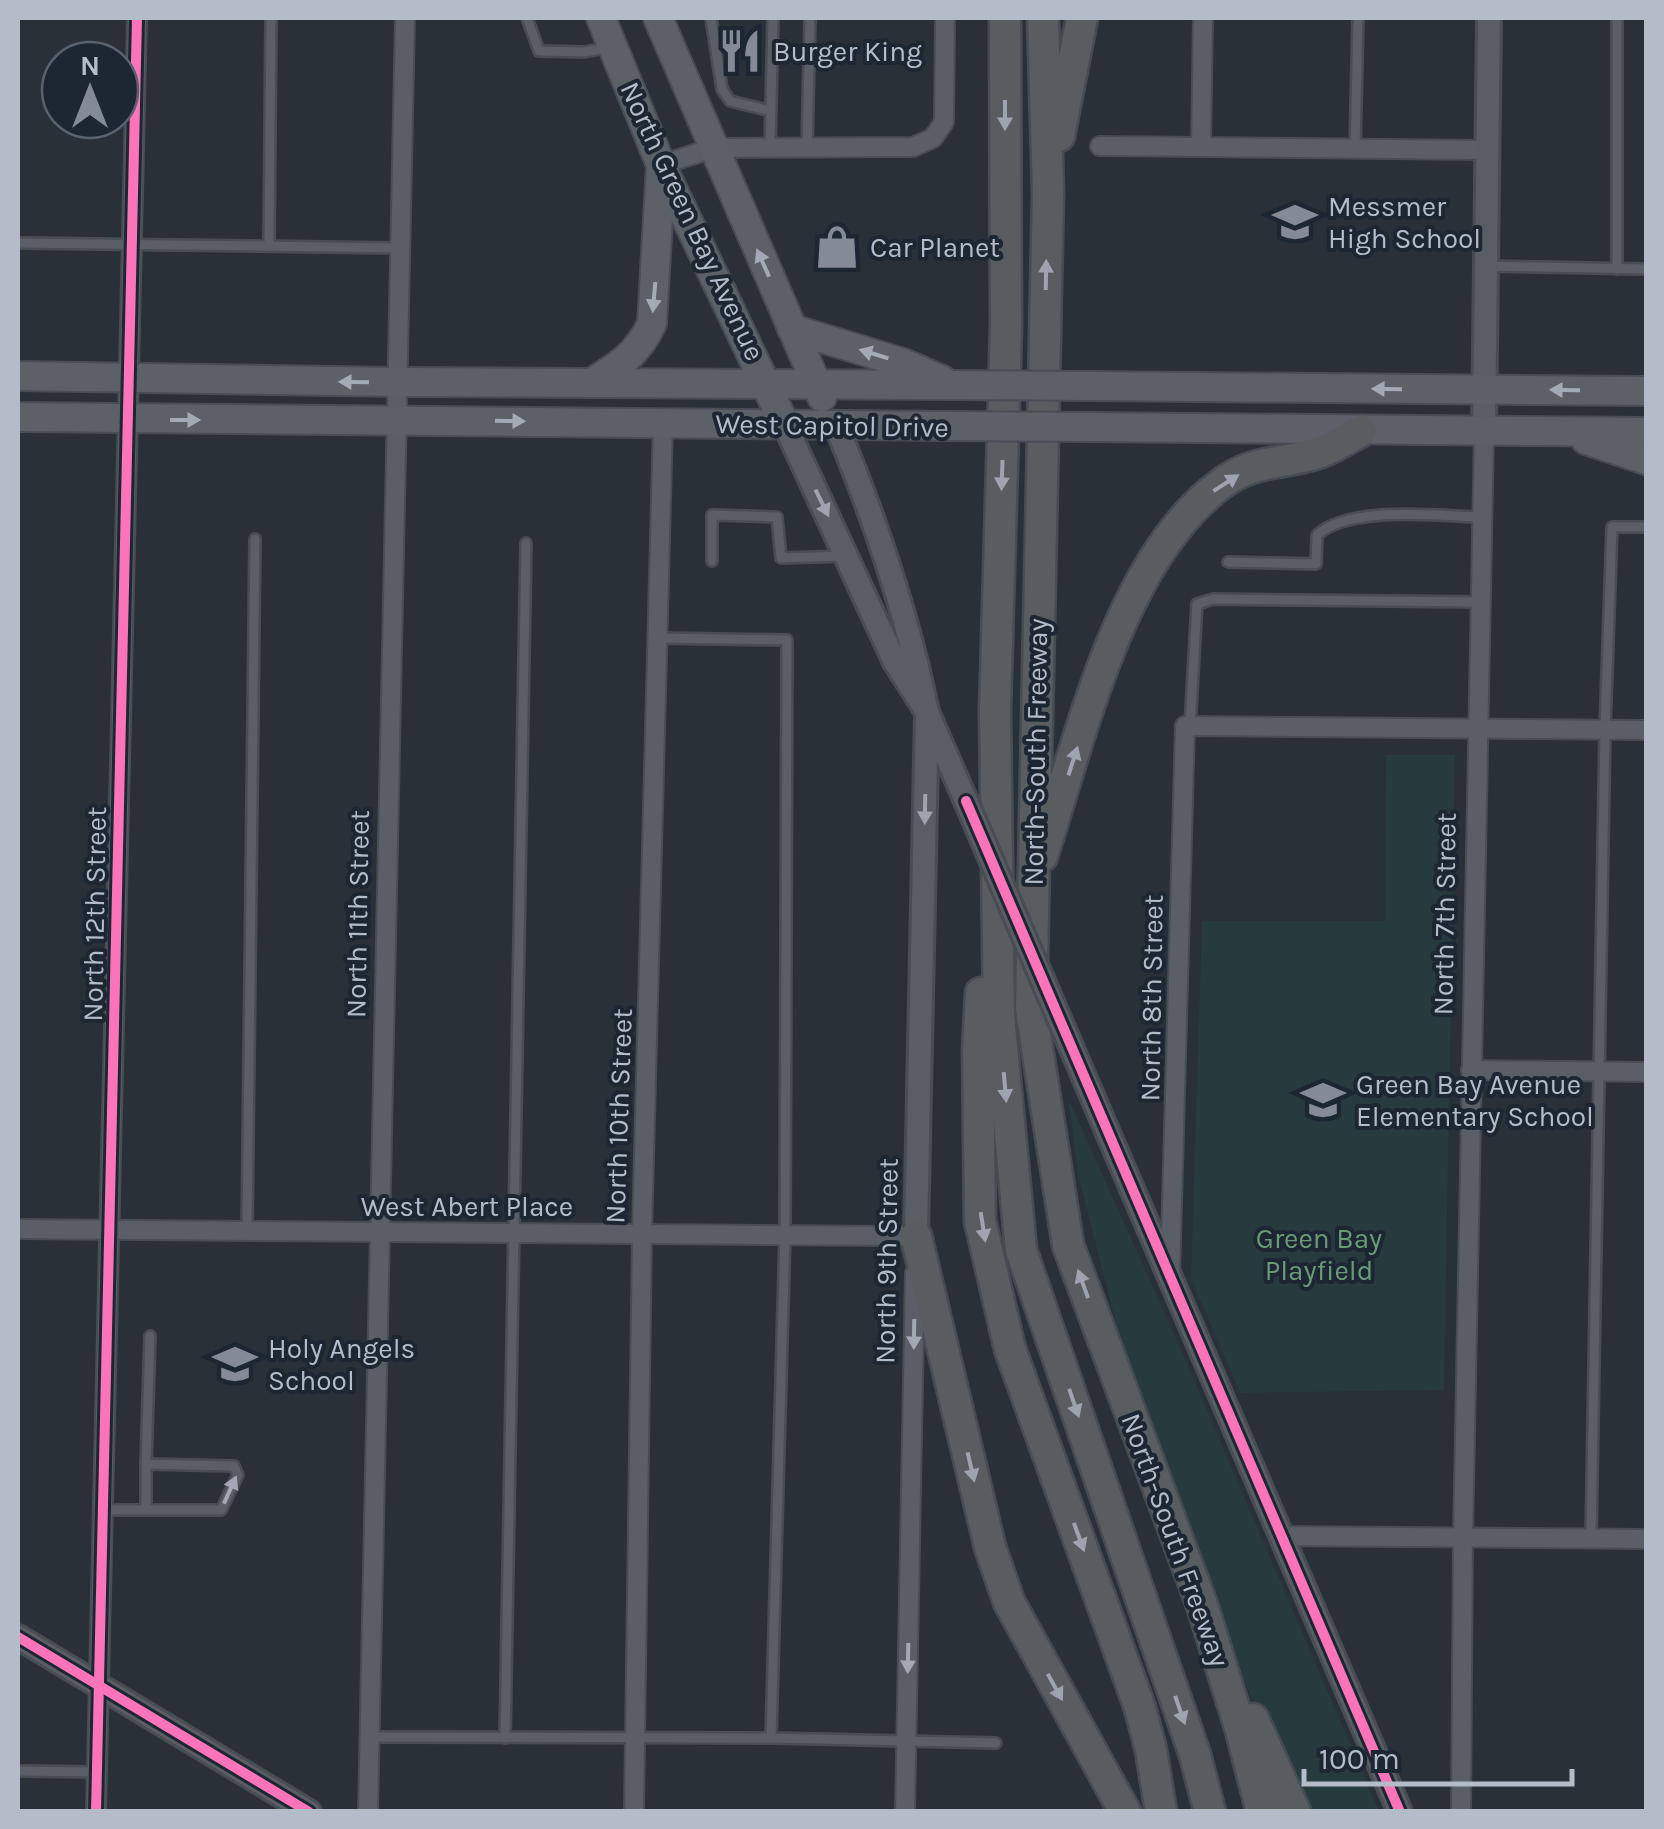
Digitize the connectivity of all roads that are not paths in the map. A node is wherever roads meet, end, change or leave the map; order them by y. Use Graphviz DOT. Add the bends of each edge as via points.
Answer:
graph roads {
  1 [pos="137,18"];
  2 [pos="271,18"];
  3 [pos="404,18"];
  4 [pos="527,18"];
  5 [pos="602,18"];
  6 [pos="658,18"];
  7 [pos="711,18"];
  8 [pos="773,18"];
  9 [pos="810,18"];
  10 [pos="945,18"];
  11 [pos="1005,18"];
  12 [pos="1043,18"];
  13 [pos="1082,18"];
  14 [pos="1202,18"];
  15 [pos="1358,18"];
  16 [pos="1489,18"];
  17 [pos="1617,18"];
  18 [pos="614,46"];
  19 [pos="771,111"];
  20 [pos="1100,146"];
  21 [pos="713,148"];
  22 [pos="770,148"];
  23 [pos="807,148"];
  24 [pos="1201,148"];
  25 [pos="1355,149"];
  26 [pos="1486,150"];
  27 [pos="662,165"];
  28 [pos="1048,193"];
  29 [pos="18,243"];
  30 [pos="131,244"];
  31 [pos="269,246"];
  32 [pos="399,248"];
  33 [pos="1485,266"];
  34 [pos="1616,268"];
  35 [pos="1646,269"];
  36 [pos="792,329"];
  37 [pos="18,376"];
  38 [pos="127,378"];
  39 [pos="396,382"];
  40 [pos="591,383"];
  41 [pos="768,384"];
  42 [pos="816,384"];
  43 [pos="953,385"];
  44 [pos="1484,390"];
  45 [pos="1646,391"];
  46 [pos="18,417"];
  47 [pos="126,420"];
  48 [pos="396,420"];
  49 [pos="663,422"];
  50 [pos="785,425"];
  51 [pos="836,426"];
  52 [pos="1361,431"];
  53 [pos="1560,431"];
  54 [pos="1484,432"];
  55 [pos="1646,432"];
  56 [pos="1646,460"];
  57 [pos="1482,516"];
  58 [pos="1646,526"];
  59 [pos="255,539"];
  60 [pos="526,543"];
  61 [pos="848,556"];
  62 [pos="712,561"];
  63 [pos="1228,562"];
  64 [pos="1480,602"];
  65 [pos="658,638"];
  66 [pos="995,710"];
  67 [pos="928,712"];
  68 [pos="1190,726"];
  69 [pos="1478,729"];
  70 [pos="1605,730"];
  71 [pos="1646,730"];
  72 [pos="1032,887"];
  73 [pos="1471,1070"];
  74 [pos="1600,1072"];
  75 [pos="1646,1072"];
  76 [pos="18,1230"];
  77 [pos="110,1231"];
  78 [pos="247,1232"];
  79 [pos="512,1233"];
  80 [pos="642,1233"];
  81 [pos="378,1234"];
  82 [pos="785,1234"];
  83 [pos="916,1236"];
  84 [pos="1170,1276"];
  85 [pos="150,1336"];
  86 [pos="146,1464"];
  87 [pos="102,1510"];
  88 [pos="146,1510"];
  89 [pos="1280,1536"];
  90 [pos="1463,1538"];
  91 [pos="1591,1539"];
  92 [pos="1646,1539"];
  93 [pos="1202,1605"];
  94 [pos="18,1637"];
  95 [pos="97,1685"];
  96 [pos="369,1737"];
  97 [pos="506,1738"];
  98 [pos="771,1738"];
  99 [pos="636,1740"];
  100 [pos="906,1740"];
  101 [pos="996,1743"];
  102 [pos="18,1771"];
  103 [pos="96,1772"];
  104 [pos="1462,1776"];
  105 [pos="96,1812"];
  106 [pos="309,1812"];
  107 [pos="368,1812"];
  108 [pos="634,1812"];
  109 [pos="905,1812"];
  110 [pos="1125,1812"];
  111 [pos="1161,1812"];
  112 [pos="1210,1812"];
  113 [pos="1262,1812"];
  114 [pos="1295,1812"];
  115 [pos="1400,1812"];
  116 [pos="1449,1812"];
  117 [pos="1462,1812"];
  1 -- 30 [label="street, North 12th Street"];
  2 -- 31 [label="lane"];
  3 -- 32 [label="street, North 11th Street"];
  4 -- 18 [label="lane" via="539,51"];
  5 -- 18 [label="main road, North Green Bay Avenue"];
  6 -- 21 [label="main road, North Green Bay Avenue"];
  7 -- 19 [label="lane" via="722,89 730,101"];
  8 -- 19 [label="lane"];
  9 -- 23 [label="lane"];
  10 -- 23 [label="street" via="944,122 933,138 913,148"];
  11 -- 66 [label="highway, North-South Freeway, one-way" via="1006,326"];
  12 -- 28 [label="highway, North-South Freeway"];
  13 -- 28 [label="highway"];
  14 -- 24 [label="street"];
  15 -- 25 [label="lane"];
  16 -- 26 [label="main road, North 7th Street"];
  17 -- 34 [label="lane"];
  18 -- 27 [label="main road, North Green Bay Avenue"];
  19 -- 22 [label="lane"];
  20 -- 24 [label="street"];
  21 -- 22 [label="street"];
  21 -- 27 [label="street"];
  36 -- 21 [label="main road, North Green Bay Avenue, one-way"];
  22 -- 23 [label="street"];
  24 -- 25 [label="street"];
  25 -- 26 [label="street"];
  26 -- 33 [label="main road, North 7th Street"];
  27 -- 40 [label="main road, one-way" via="652,323 629,360"];
  27 -- 41 [label="main road, North Green Bay Avenue"];
  72 -- 28 [label="highway, North-South Freeway, one-way"];
  29 -- 30 [label="lane"];
  30 -- 31 [label="lane"];
  30 -- 38 [label="street, North 12th Street"];
  31 -- 32 [label="lane"];
  32 -- 39 [label="street, North 11th Street"];
  33 -- 34 [label="lane"];
  33 -- 44 [label="main road, North 7th Street"];
  34 -- 35 [label="lane"];
  36 -- 42 [label="main road, North Green Bay Avenue"];
  43 -- 36 [label="main road, one-way"];
  37 -- 38 [label="main road, West Capitol Drive"];
  39 -- 38 [label="main road, West Capitol Drive, one-way"];
  38 -- 47 [label="street, North 12th Street"];
  39 -- 40 [label="main road, West Capitol Drive"];
  39 -- 48 [label="street, North 11th Street"];
  40 -- 41 [label="main road, West Capitol Drive"];
  41 -- 42 [label="main road, West Capitol Drive"];
  41 -- 50 [label="main road, North Green Bay Avenue"];
  42 -- 43 [label="main road, West Capitol Drive"];
  42 -- 51 [label="main road, North Green Bay Avenue"];
  44 -- 43 [label="main road, West Capitol Drive, one-way, bridge"];
  45 -- 44 [label="main road, West Capitol Drive, one-way"];
  44 -- 54 [label="main road, North 7th Street"];
  46 -- 47 [label="main road, West Capitol Drive"];
  47 -- 48 [label="main road, West Capitol Drive, one-way"];
  47 -- 77 [label="street, North 12th Street"];
  48 -- 49 [label="main road, West Capitol Drive, one-way"];
  48 -- 81 [label="street, North 11th Street"];
  49 -- 50 [label="main road, West Capitol Drive"];
  49 -- 65 [label="street, North 10th Street"];
  50 -- 51 [label="main road, West Capitol Drive"];
  50 -- 61 [label="main road, one-way"];
  51 -- 52 [label="main road, West Capitol Drive, bridge"];
  51 -- 67 [label="main road" via="888,560"];
  52 -- 54 [label="main road, West Capitol Drive"];
  72 -- 52 [label="highway, one-way" via="1102,672 1143,574 1186,516 1222,483 1260,463 1320,452"];
  53 -- 54 [label="main road, West Capitol Drive"];
  53 -- 55 [label="main road, West Capitol Drive"];
  53 -- 56 [label="main road"];
  54 -- 57 [label="street, North 7th Street"];
  57 -- 63 [label="lane" via="1378,515 1326,526 1317,535 1316,564"];
  57 -- 64 [label="street, North 7th Street"];
  58 -- 70 [label="lane" via="1612,526"];
  59 -- 78 [label="lane"];
  60 -- 79 [label="lane"];
  61 -- 62 [label="lane" via="781,558 777,517 712,515"];
  61 -- 67 [label="main road" via="895,662"];
  64 -- 68 [label="lane" via="1196,604"];
  64 -- 69 [label="street, North 7th Street"];
  65 -- 80 [label="street, North 10th Street"];
  65 -- 82 [label="lane" via="787,640"];
  66 -- 111 [label="highway, one-way" via="978,1050 980,1221 1010,1349 1140,1708"];
  66 -- 112 [label="highway, North-South Freeway, one-way" via="999,1016 1021,1250"];
  67 -- 83 [label="main road, North 9th Street, one-way"];
  67 -- 84 [label="main road, bridge"];
  68 -- 69 [label="street"];
  68 -- 84 [label="street, North 8th Street"];
  69 -- 70 [label="street"];
  69 -- 73 [label="street, North 7th Street"];
  70 -- 71 [label="street"];
  70 -- 74 [label="lane"];
  93 -- 72 [label="highway, North-South Freeway, one-way" via="1068,1245 1031,1009"];
  73 -- 74 [label="street"];
  73 -- 90 [label="street, North 7th Street"];
  74 -- 75 [label="street"];
  74 -- 91 [label="lane"];
  76 -- 77 [label="street, West Abert Place"];
  77 -- 78 [label="street, West Abert Place"];
  77 -- 87 [label="street, North 12th Street"];
  78 -- 81 [label="street, West Abert Place"];
  79 -- 80 [label="street, West Abert Place"];
  79 -- 81 [label="street, West Abert Place"];
  79 -- 97 [label="lane"];
  80 -- 82 [label="street, West Abert Place"];
  80 -- 99 [label="street, North 10th Street"];
  81 -- 96 [label="street, North 11th Street"];
  82 -- 83 [label="street, West Abert Place"];
  82 -- 98 [label="lane"];
  83 -- 100 [label="street, North 9th Street, one-way"];
  83 -- 110 [label="highway, one-way" via="990,1547 1010,1602"];
  84 -- 89 [label="main road"];
  85 -- 86 [label="lane"];
  86 -- 88 [label="lane"];
  88 -- 86 [label="lane, one-way" via="221,1510 238,1476 234,1466"];
  87 -- 88 [label="lane"];
  87 -- 95 [label="street, North 12th Street"];
  89 -- 90 [label="street"];
  89 -- 115 [label="main road"];
  90 -- 91 [label="street"];
  90 -- 104 [label="street, North 7th Street"];
  91 -- 92 [label="street"];
  93 -- 113 [label="highway, North-South Freeway"];
  93 -- 114 [label="highway"];
  94 -- 95 [label="main road"];
  95 -- 103 [label="street, North 12th Street"];
  95 -- 106 [label="main road"];
  96 -- 97 [label="lane"];
  96 -- 107 [label="street, North 11th Street"];
  97 -- 99 [label="lane"];
  98 -- 99 [label="lane"];
  98 -- 100 [label="lane"];
  99 -- 108 [label="street, North 10th Street"];
  100 -- 101 [label="lane"];
  100 -- 109 [label="street, North 9th Street"];
  102 -- 103 [label="lane"];
  103 -- 105 [label="street, North 12th Street"];
  104 -- 116 [label="street"];
  104 -- 117 [label="street, North 7th Street"];
}
